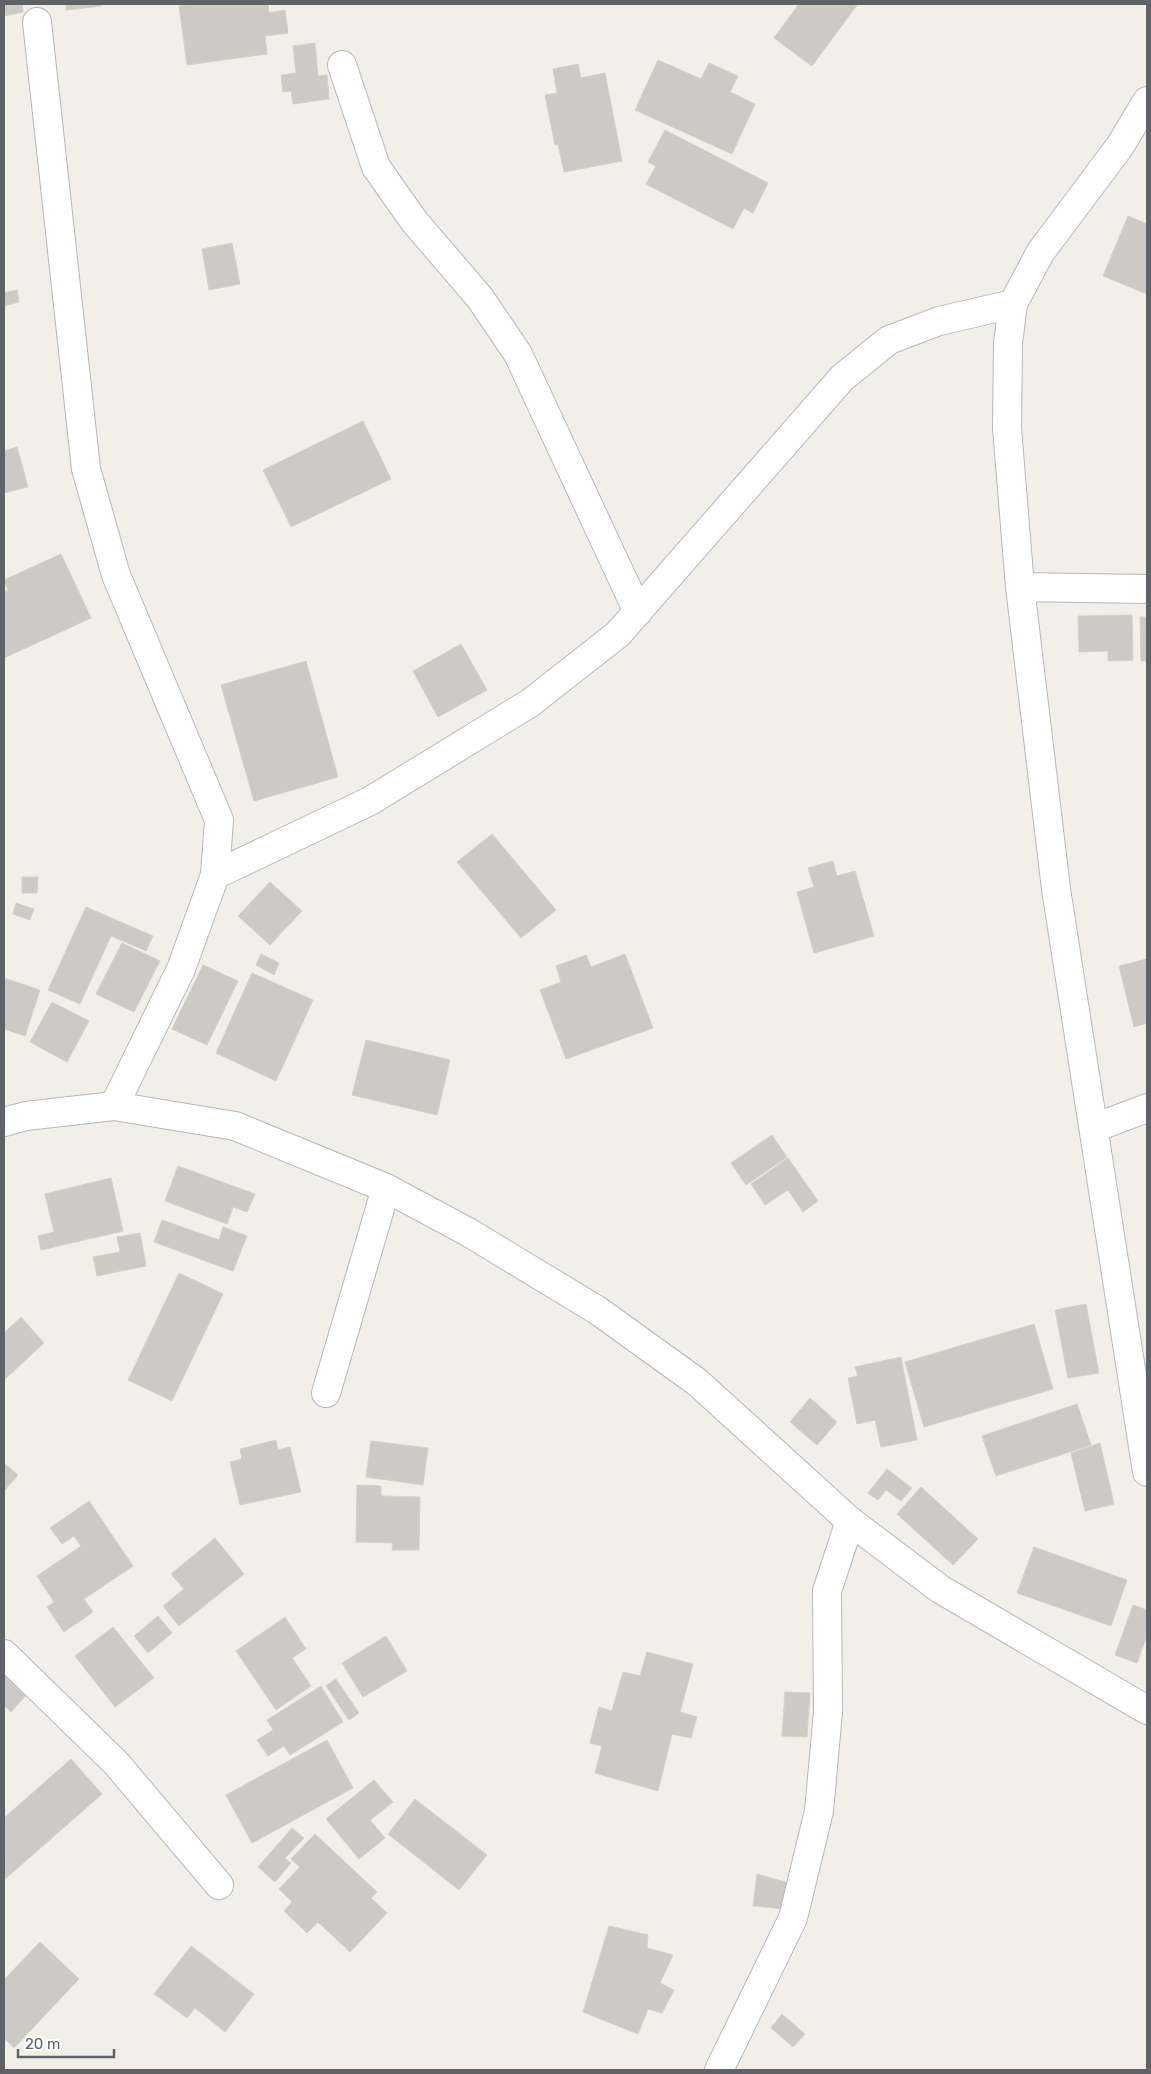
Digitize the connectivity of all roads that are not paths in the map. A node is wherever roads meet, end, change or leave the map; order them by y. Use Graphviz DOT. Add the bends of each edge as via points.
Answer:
graph roads {
  1 [pos="37,22"];
  2 [pos="342,66"];
  3 [pos="1147,101"];
  4 [pos="1013,304"];
  5 [pos="1020,587"];
  6 [pos="1147,589"];
  7 [pos="638,612"];
  8 [pos="215,875"];
  9 [pos="114,1106"];
  10 [pos="1147,1108"];
  11 [pos="4,1122"];
  12 [pos="1094,1128"];
  13 [pos="386,1188"];
  14 [pos="326,1393"];
  15 [pos="1147,1472"];
  16 [pos="850,1521"];
  17 [pos="4,1654"];
  18 [pos="1147,1710"];
  19 [pos="219,1885"];
  20 [pos="719,2070"];
  1 -- 8 [label="street" via="86,469 116,574 219,820"];
  2 -- 7 [label="street" via="376,167 414,221 480,298 518,354"];
  3 -- 4 [label="street" via="1120,146 1040,254"];
  4 -- 5 [label="street" via="1008,343 1007,428"];
  4 -- 7 [label="street" via="939,321 889,340 842,378"];
  5 -- 6 [label="street"];
  5 -- 12 [label="street" via="1056,889"];
  7 -- 8 [label="street" via="618,634 522,708 370,801"];
  8 -- 9 [label="street" via="181,968"];
  9 -- 11 [label="street" via="26,1116"];
  9 -- 13 [label="street" via="235,1126"];
  10 -- 12 [label="street"];
  12 -- 15 [label="street"];
  13 -- 14 [label="street"];
  13 -- 16 [label="street" via="468,1232 597,1310 697,1382"];
  16 -- 18 [label="street" via="940,1589"];
  16 -- 20 [label="street" via="827,1590 828,1712 815,1828 793,1918"];
  17 -- 19 [label="street" via="116,1763"];
}
